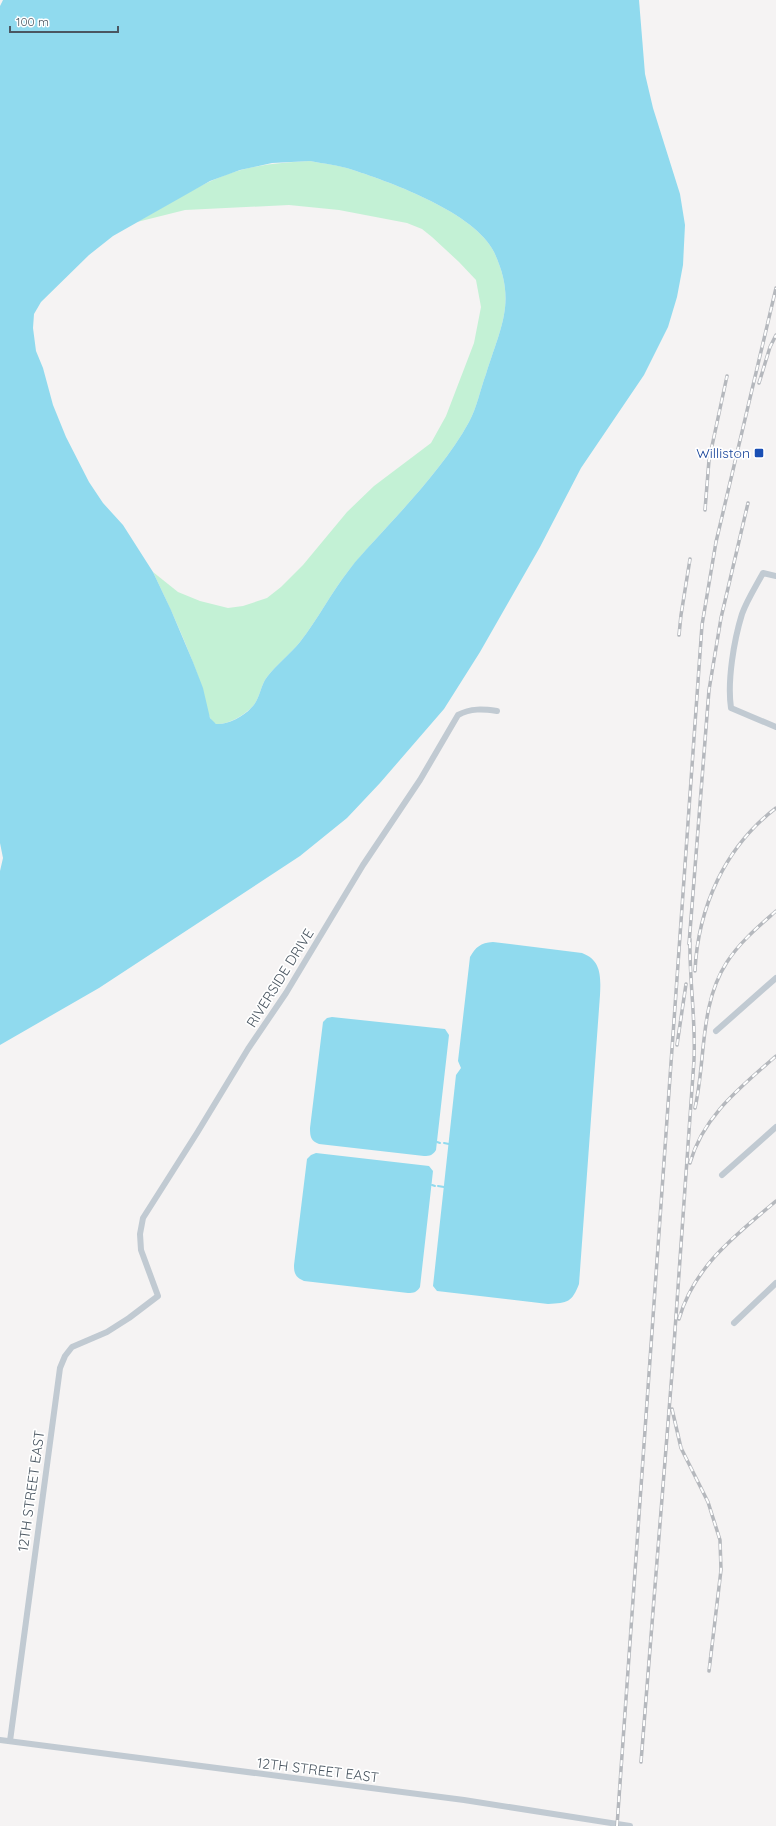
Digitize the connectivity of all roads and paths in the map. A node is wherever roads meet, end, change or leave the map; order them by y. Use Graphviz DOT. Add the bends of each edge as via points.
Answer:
graph roads {
  1 [pos="776,576"];
  2 [pos="497,711"];
  3 [pos="776,727"];
  4 [pos="776,978"];
  5 [pos="716,1031"];
  6 [pos="776,1127"];
  7 [pos="722,1175"];
  8 [pos="776,1283"];
  9 [pos="158,1296"];
  10 [pos="734,1323"];
  11 [pos="0,1740"];
  12 [pos="10,1741"];
  13 [pos="622,1825"];
  14 [pos="630,1826"];
  1 -- 3 [label="street" via="763,573 743,613 729,694 731,708"];
  2 -- 9 [label="street, RIVERSIDE DRIVE" via="473,709 458,715 420,780 363,865 286,993 142,1218 141,1250"];
  4 -- 5 [label="street"];
  6 -- 7 [label="street"];
  8 -- 10 [label="street"];
  9 -- 12 [label="street, 12TH STREET EAST" via="107,1332 72,1347 60,1368"];
  11 -- 12 [label="street, 12TH STREET EAST"];
  12 -- 13 [label="street, 12TH STREET EAST" via="464,1800"];
  13 -- 14 [label="street, 12TH STREET EAST"];
}
